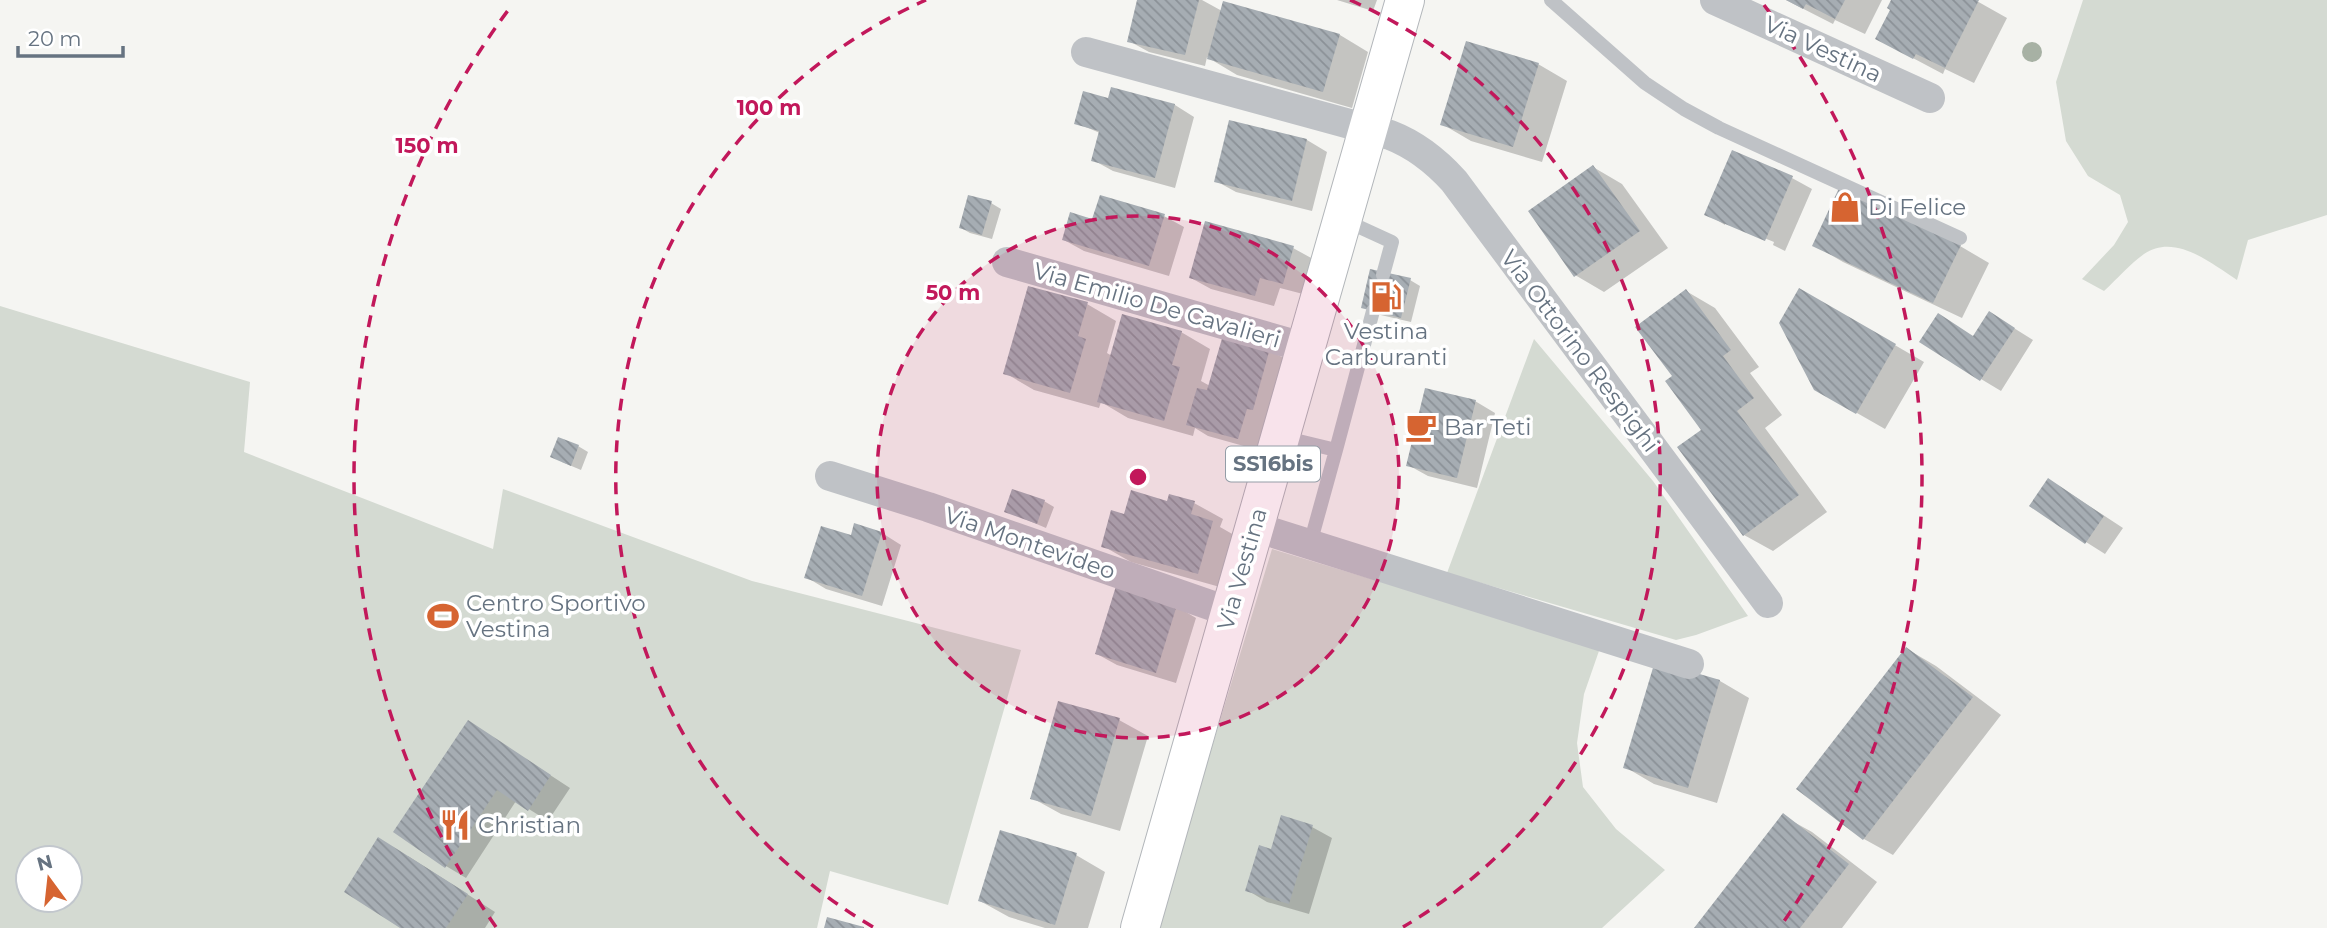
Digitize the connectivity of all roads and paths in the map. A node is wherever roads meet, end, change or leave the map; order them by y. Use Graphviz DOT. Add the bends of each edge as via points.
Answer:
graph roads {
  1 [pos="1405,0"];
  2 [pos="1551,0"];
  3 [pos="1715,0"];
  4 [pos="1086,52"];
  5 [pos="1930,99"];
  6 [pos="1368,129"];
  7 [pos="1343,219"];
  8 [pos="1960,238"];
  9 [pos="1007,262"];
  10 [pos="1383,275"];
  11 [pos="1373,311"];
  12 [pos="1306,348"];
  13 [pos="1280,436"];
  14 [pos="1336,450"];
  15 [pos="830,476"];
  16 [pos="1255,527"];
  17 [pos="1310,544"];
  18 [pos="1768,603"];
  19 [pos="1230,612"];
  20 [pos="1689,664"];
  21 [pos="1140,928"];
  1 -- 6 [label="main road, Via Vestina / SS16bis"];
  2 -- 8 [label="lane" via="1645,83 1684,109"];
  3 -- 5 [label="street, Via Vestina"];
  4 -- 6 [label="street"];
  6 -- 7 [label="main road, Via Vestina / SS16bis"];
  6 -- 18 [label="street, Via Ottorino Respighi" via="1411,144 1454,181"];
  7 -- 10 [label="lane" via="1392,242"];
  7 -- 12 [label="main road, Via Vestina / SS16bis"];
  9 -- 12 [label="street, Via Emilio De Cavalieri"];
  11 -- 14 [label="lane"];
  12 -- 13 [label="main road, Via Vestina / SS16bis"];
  13 -- 14 [label="lane"];
  13 -- 16 [label="main road, Via Vestina / SS16bis"];
  14 -- 17 [label="lane"];
  15 -- 19 [label="street, Via Montevideo"];
  16 -- 17 [label="street"];
  16 -- 19 [label="main road, Via Vestina / SS16bis"];
  17 -- 20 [label="street"];
  19 -- 21 [label="main road, Via Vestina / SS16bis"];
}
